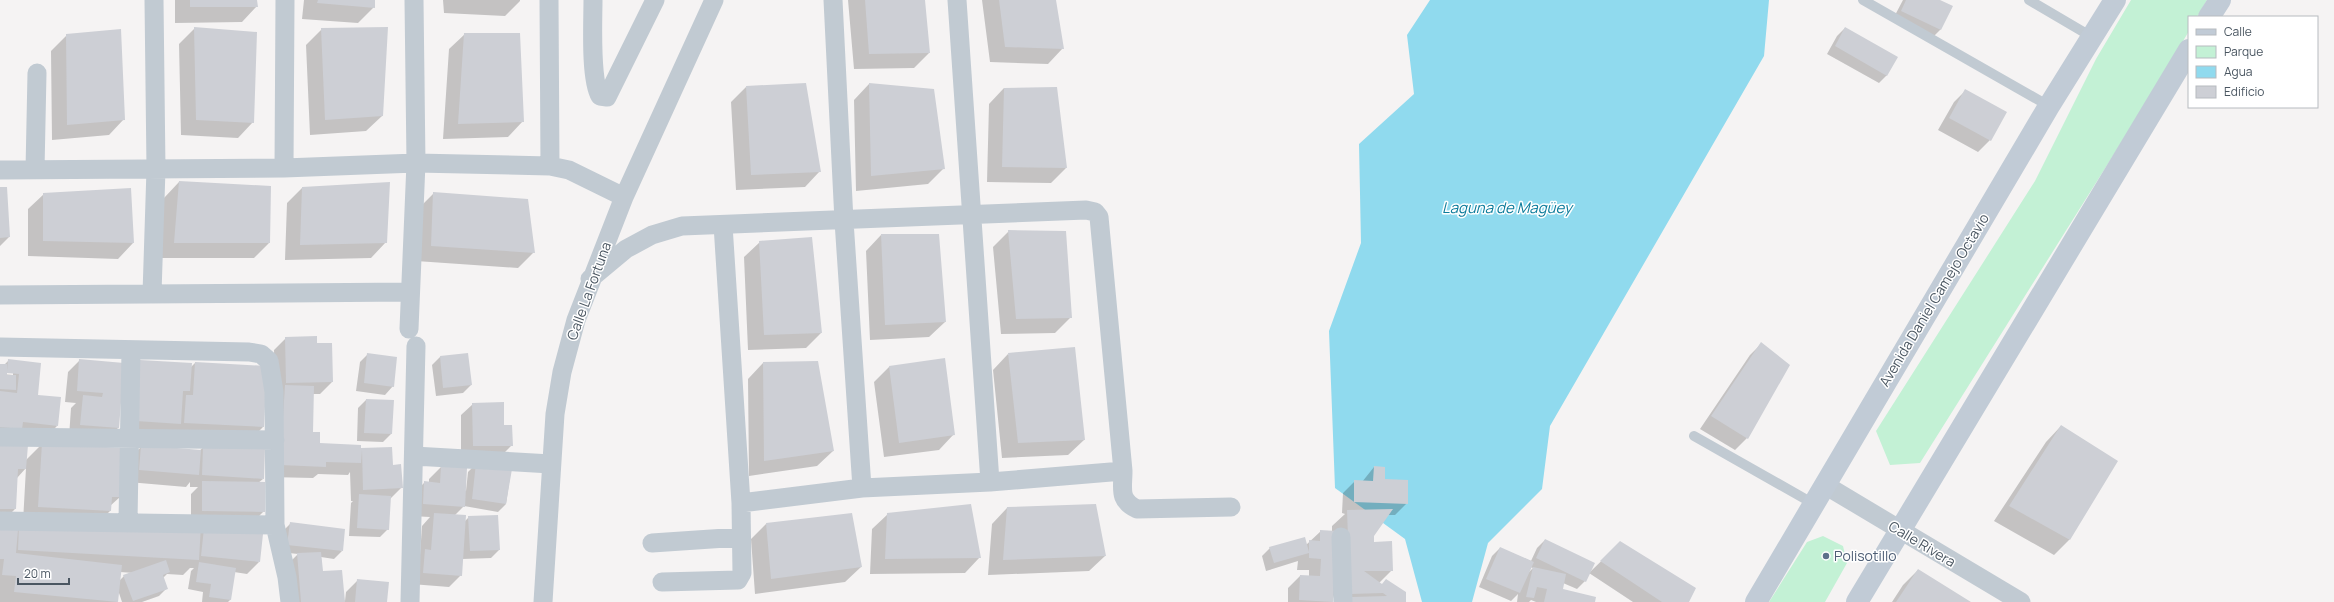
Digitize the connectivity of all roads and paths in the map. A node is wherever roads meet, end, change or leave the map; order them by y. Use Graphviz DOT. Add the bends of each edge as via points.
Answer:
graph roads {
  1 [pos="154,0"];
  2 [pos="285,0"];
  3 [pos="414,0"];
  4 [pos="549,0"];
  5 [pos="593,0"];
  6 [pos="655,0"];
  7 [pos="714,0"];
  8 [pos="833,0"];
  9 [pos="957,0"];
  10 [pos="1863,0"];
  11 [pos="2029,0"];
  12 [pos="2115,0"];
  13 [pos="2220,0"];
  14 [pos="2210,16"];
  15 [pos="2092,37"];
  16 [pos="2188,52"];
  17 [pos="37,73"];
  18 [pos="2049,106"];
  19 [pos="416,163"];
  20 [pos="550,166"];
  21 [pos="284,168"];
  22 [pos="156,169"];
  23 [pos="0,170"];
  24 [pos="35,170"];
  25 [pos="624,197"];
  26 [pos="972,216"];
  27 [pos="844,221"];
  28 [pos="723,225"];
  29 [pos="590,279"];
  30 [pos="410,292"];
  31 [pos="152,294"];
  32 [pos="0,295"];
  33 [pos="409,329"];
  34 [pos="416,346"];
  35 [pos="0,347"];
  36 [pos="131,350"];
  37 [pos="0,436"];
  38 [pos="1694,436"];
  39 [pos="129,438"];
  40 [pos="275,440"];
  41 [pos="414,456"];
  42 [pos="551,464"];
  43 [pos="1123,471"];
  44 [pos="990,482"];
  45 [pos="1825,485"];
  46 [pos="862,488"];
  47 [pos="741,503"];
  48 [pos="1814,504"];
  49 [pos="1231,507"];
  50 [pos="0,521"];
  51 [pos="128,521"];
  52 [pos="275,525"];
  53 [pos="1900,532"];
  54 [pos="742,537"];
  55 [pos="1341,537"];
  56 [pos="652,543"];
  57 [pos="662,582"];
  58 [pos="290,602"];
  59 [pos="410,602"];
  60 [pos="543,602"];
  61 [pos="1343,602"];
  62 [pos="1756,602"];
  63 [pos="1857,602"];
  64 [pos="2019,602"];
  1 -- 22 [label="street"];
  2 -- 21 [label="street"];
  3 -- 19 [label="street"];
  4 -- 20 [label="street"];
  5 -- 6 [label="street" via="597,90 600,96 607,97"];
  7 -- 25 [label="street, Calle La Fortuna"];
  8 -- 27 [label="street"];
  9 -- 26 [label="street"];
  10 -- 18 [label="lane"];
  11 -- 15 [label="lane"];
  12 -- 15 [label="main road, Avenida Daniel Camejo Octavio"];
  13 -- 14 [label="main road"];
  15 -- 18 [label="main road, Avenida Daniel Camejo Octavio"];
  16 -- 53 [label="main road"];
  17 -- 24 [label="street"];
  18 -- 45 [label="main road, Avenida Daniel Camejo Octavio"];
  19 -- 20 [label="street"];
  19 -- 21 [label="street"];
  19 -- 30 [label="street"];
  20 -- 25 [label="street" via="569,170"];
  21 -- 22 [label="street"];
  22 -- 24 [label="street"];
  22 -- 31 [label="street"];
  23 -- 24 [label="street"];
  25 -- 29 [label="street, Calle La Fortuna"];
  26 -- 27 [label="street"];
  26 -- 43 [label="street" via="1086,210 1095,212 1098,217"];
  26 -- 44 [label="street"];
  27 -- 28 [label="street"];
  27 -- 46 [label="street"];
  28 -- 29 [label="street" via="682,226 652,235 626,248"];
  28 -- 47 [label="street"];
  29 -- 42 [label="street, Calle La Fortuna" via="562,372"];
  30 -- 31 [label="street"];
  30 -- 33 [label="street"];
  31 -- 32 [label="street"];
  34 -- 41 [label="street"];
  35 -- 36 [label="street"];
  36 -- 39 [label="street"];
  36 -- 40 [label="street" via="261,354 269,361 273,384"];
  37 -- 39 [label="street"];
  38 -- 48 [label="lane"];
  39 -- 40 [label="street"];
  39 -- 51 [label="street"];
  40 -- 52 [label="street"];
  41 -- 42 [label="street"];
  41 -- 59 [label="street"];
  42 -- 60 [label="street, Calle La Fortuna"];
  43 -- 44 [label="street"];
  43 -- 49 [label="street" via="1122,497 1128,505 1137,509"];
  44 -- 46 [label="street"];
  45 -- 48 [label="main road, Avenida Daniel Camejo Octavio"];
  45 -- 53 [label="street, Calle Rivera"];
  46 -- 47 [label="street"];
  47 -- 54 [label="street"];
  48 -- 62 [label="main road, Avenida Daniel Camejo Octavio"];
  50 -- 51 [label="street"];
  51 -- 52 [label="street"];
  52 -- 58 [label="street"];
  53 -- 63 [label="main road"];
  53 -- 64 [label="street, Calle Rivera"];
  54 -- 56 [label="street"];
  54 -- 57 [label="street" via="742,568 738,580"];
  55 -- 61 [label="street"];
}
